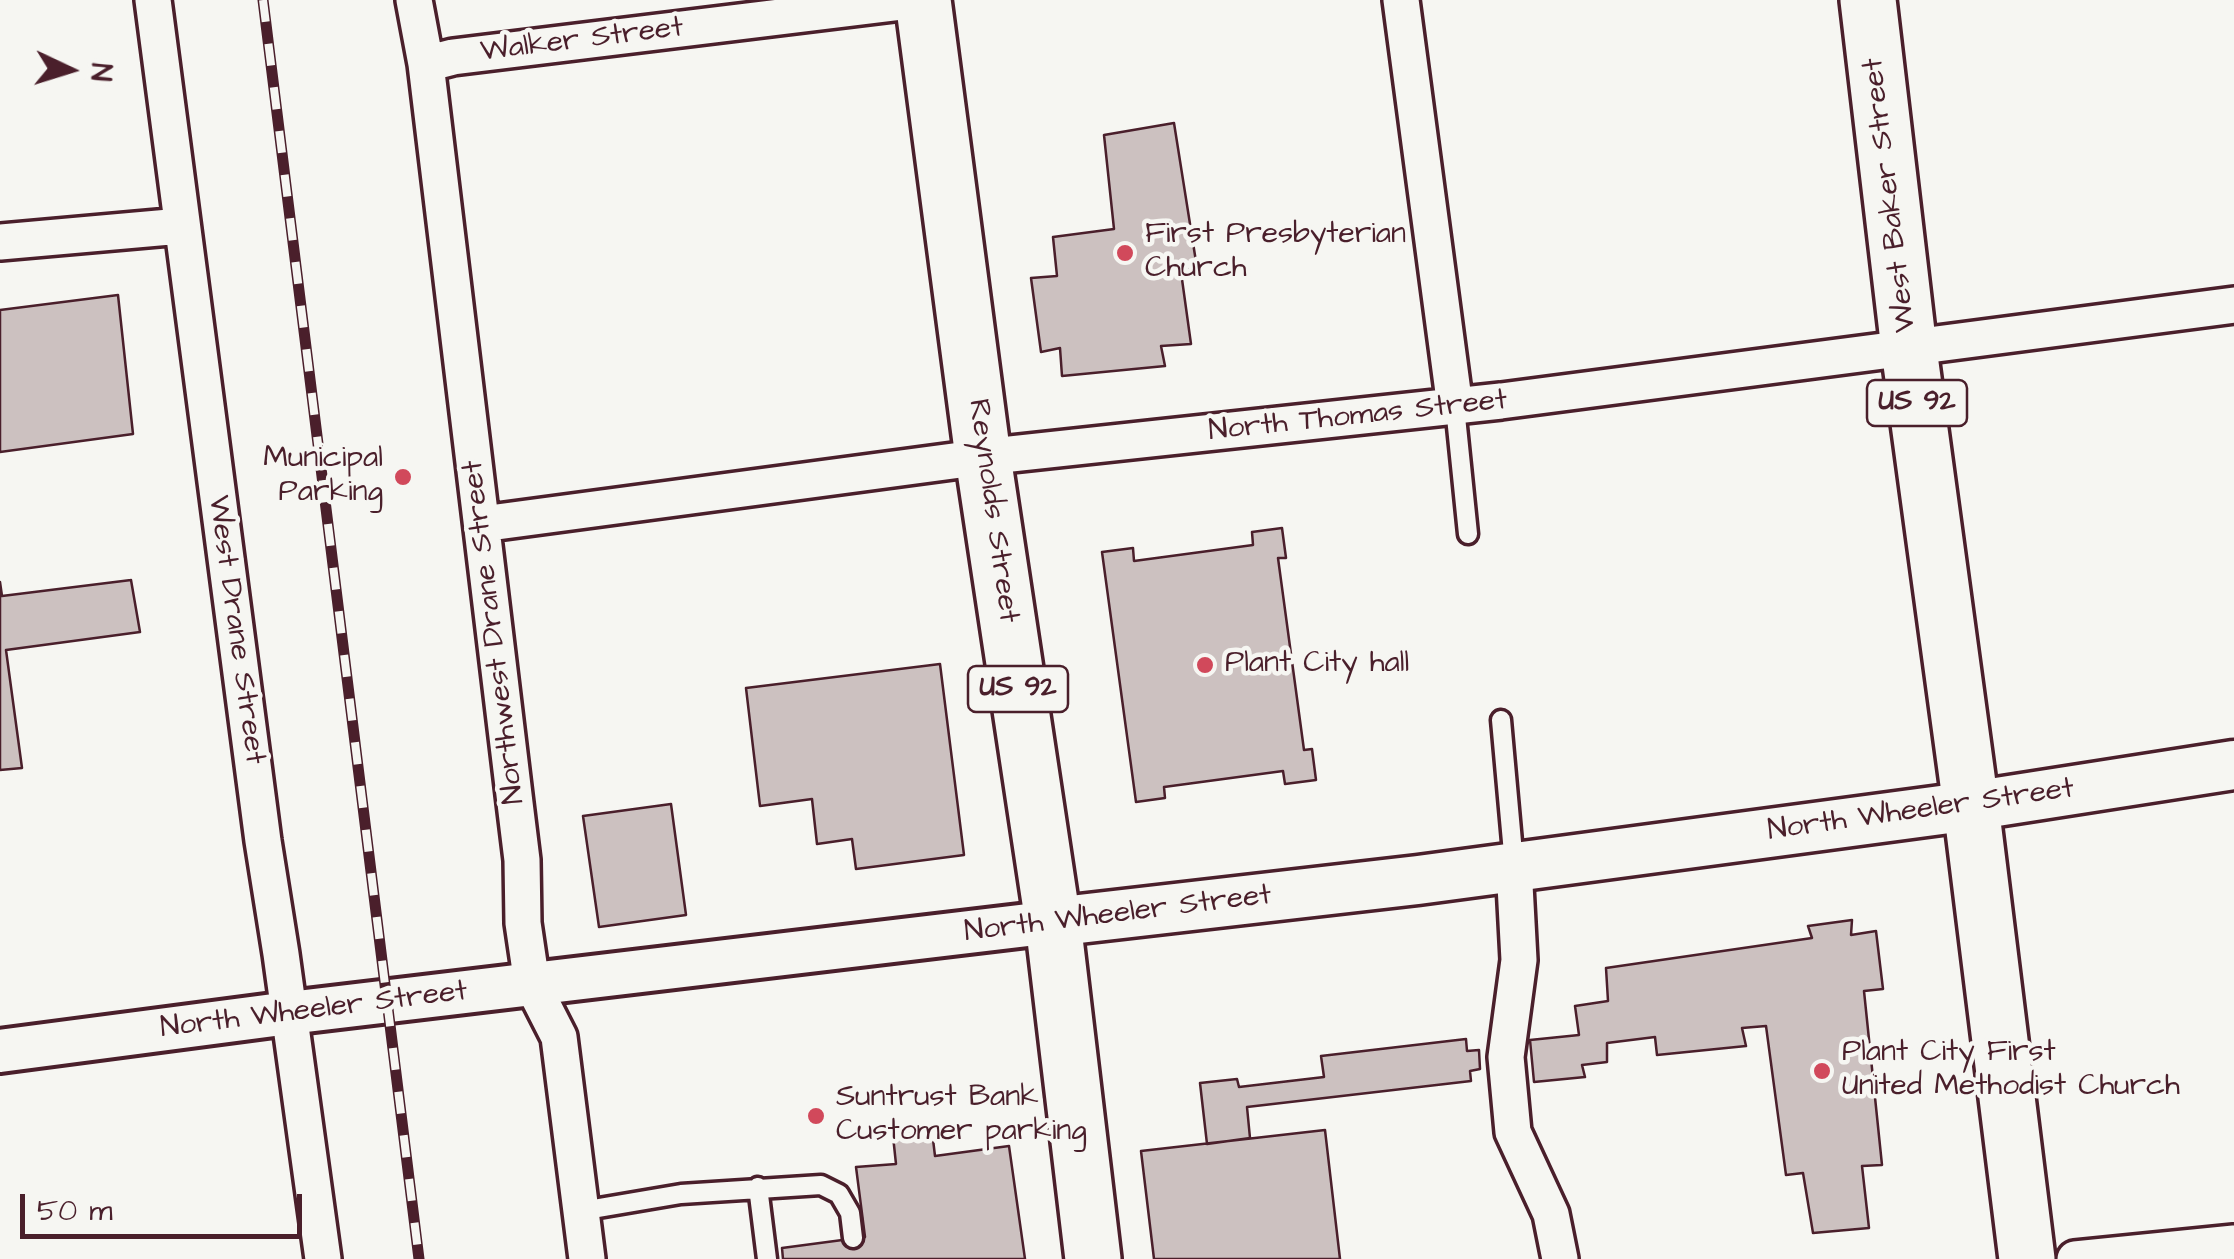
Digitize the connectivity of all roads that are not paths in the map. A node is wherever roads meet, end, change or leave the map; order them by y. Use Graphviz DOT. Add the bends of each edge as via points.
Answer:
graph roads {
  1 [pos="153,0"];
  2 [pos="414,0"];
  3 [pos="921,0"];
  4 [pos="1401,0"];
  5 [pos="1868,0"];
  6 [pos="426,64"];
  7 [pos="182,226"];
  8 [pos="0,242"];
  9 [pos="2234,305"];
  10 [pos="1909,349"];
  11 [pos="1454,407"];
  12 [pos="983,457"];
  13 [pos="482,524"];
  14 [pos="1468,534"];
  15 [pos="1501,720"];
  16 [pos="2234,765"];
  17 [pos="1971,806"];
  18 [pos="1514,866"];
  19 [pos="1053,922"];
  20 [pos="532,984"];
  21 [pos="289,1013"];
  22 [pos="0,1051"];
  23 [pos="758,1188"];
  24 [pos="581,1211"];
  25 [pos="853,1238"];
  26 [pos="2234,1242"];
  27 [pos="323,1259"];
  28 [pos="586,1259"];
  29 [pos="767,1259"];
  30 [pos="1093,1259"];
  31 [pos="1560,1259"];
  32 [pos="2027,1259"];
  33 [pos="2076,1259"];
  1 -- 7 [label="street, West Drane Street"];
  2 -- 6 [label="street, Northwest Drane Street"];
  3 -- 6 [label="street, Walker Street"];
  3 -- 12 [label="main road, Reynolds Street / US 92"];
  4 -- 11 [label="street"];
  5 -- 10 [label="main road, West Baker Street / US 92"];
  6 -- 13 [label="street, Northwest Drane Street"];
  7 -- 8 [label="street"];
  7 -- 21 [label="street, West Drane Street"];
  9 -- 10 [label="street, North Thomas Street"];
  10 -- 11 [label="street, North Thomas Street"];
  10 -- 17 [label="main road, West Baker Street / US 92"];
  11 -- 12 [label="street, North Thomas Street"];
  11 -- 14 [label="lane"];
  12 -- 13 [label="street, North Thomas Street"];
  12 -- 19 [label="main road, Reynolds Street / US 92"];
  13 -- 20 [label="street, Northwest Drane Street"];
  15 -- 18 [label="lane"];
  16 -- 17 [label="main road, North Wheeler Street"];
  17 -- 18 [label="main road, North Wheeler Street"];
  17 -- 32 [label="main road, US 92"];
  18 -- 19 [label="main road, North Wheeler Street"];
  18 -- 31 [label="street" via="1520,960 1506,1057 1513,1132 1550,1214"];
  19 -- 20 [label="street, North Wheeler Street"];
  19 -- 30 [label="main road, Reynolds Street / US 92"];
  20 -- 21 [label="street, North Wheeler Street"];
  20 -- 24 [label="street, Northwest Drane Street" via="558,1037"];
  21 -- 22 [label="street, North Wheeler Street"];
  21 -- 27 [label="street, West Drane Street"];
  23 -- 24 [label="lane"];
  23 -- 25 [label="lane" via="821,1184 840,1194"];
  23 -- 29 [label="lane"];
  24 -- 28 [label="street, Northwest Drane Street"];
  26 -- 33 [label="street"];
}
